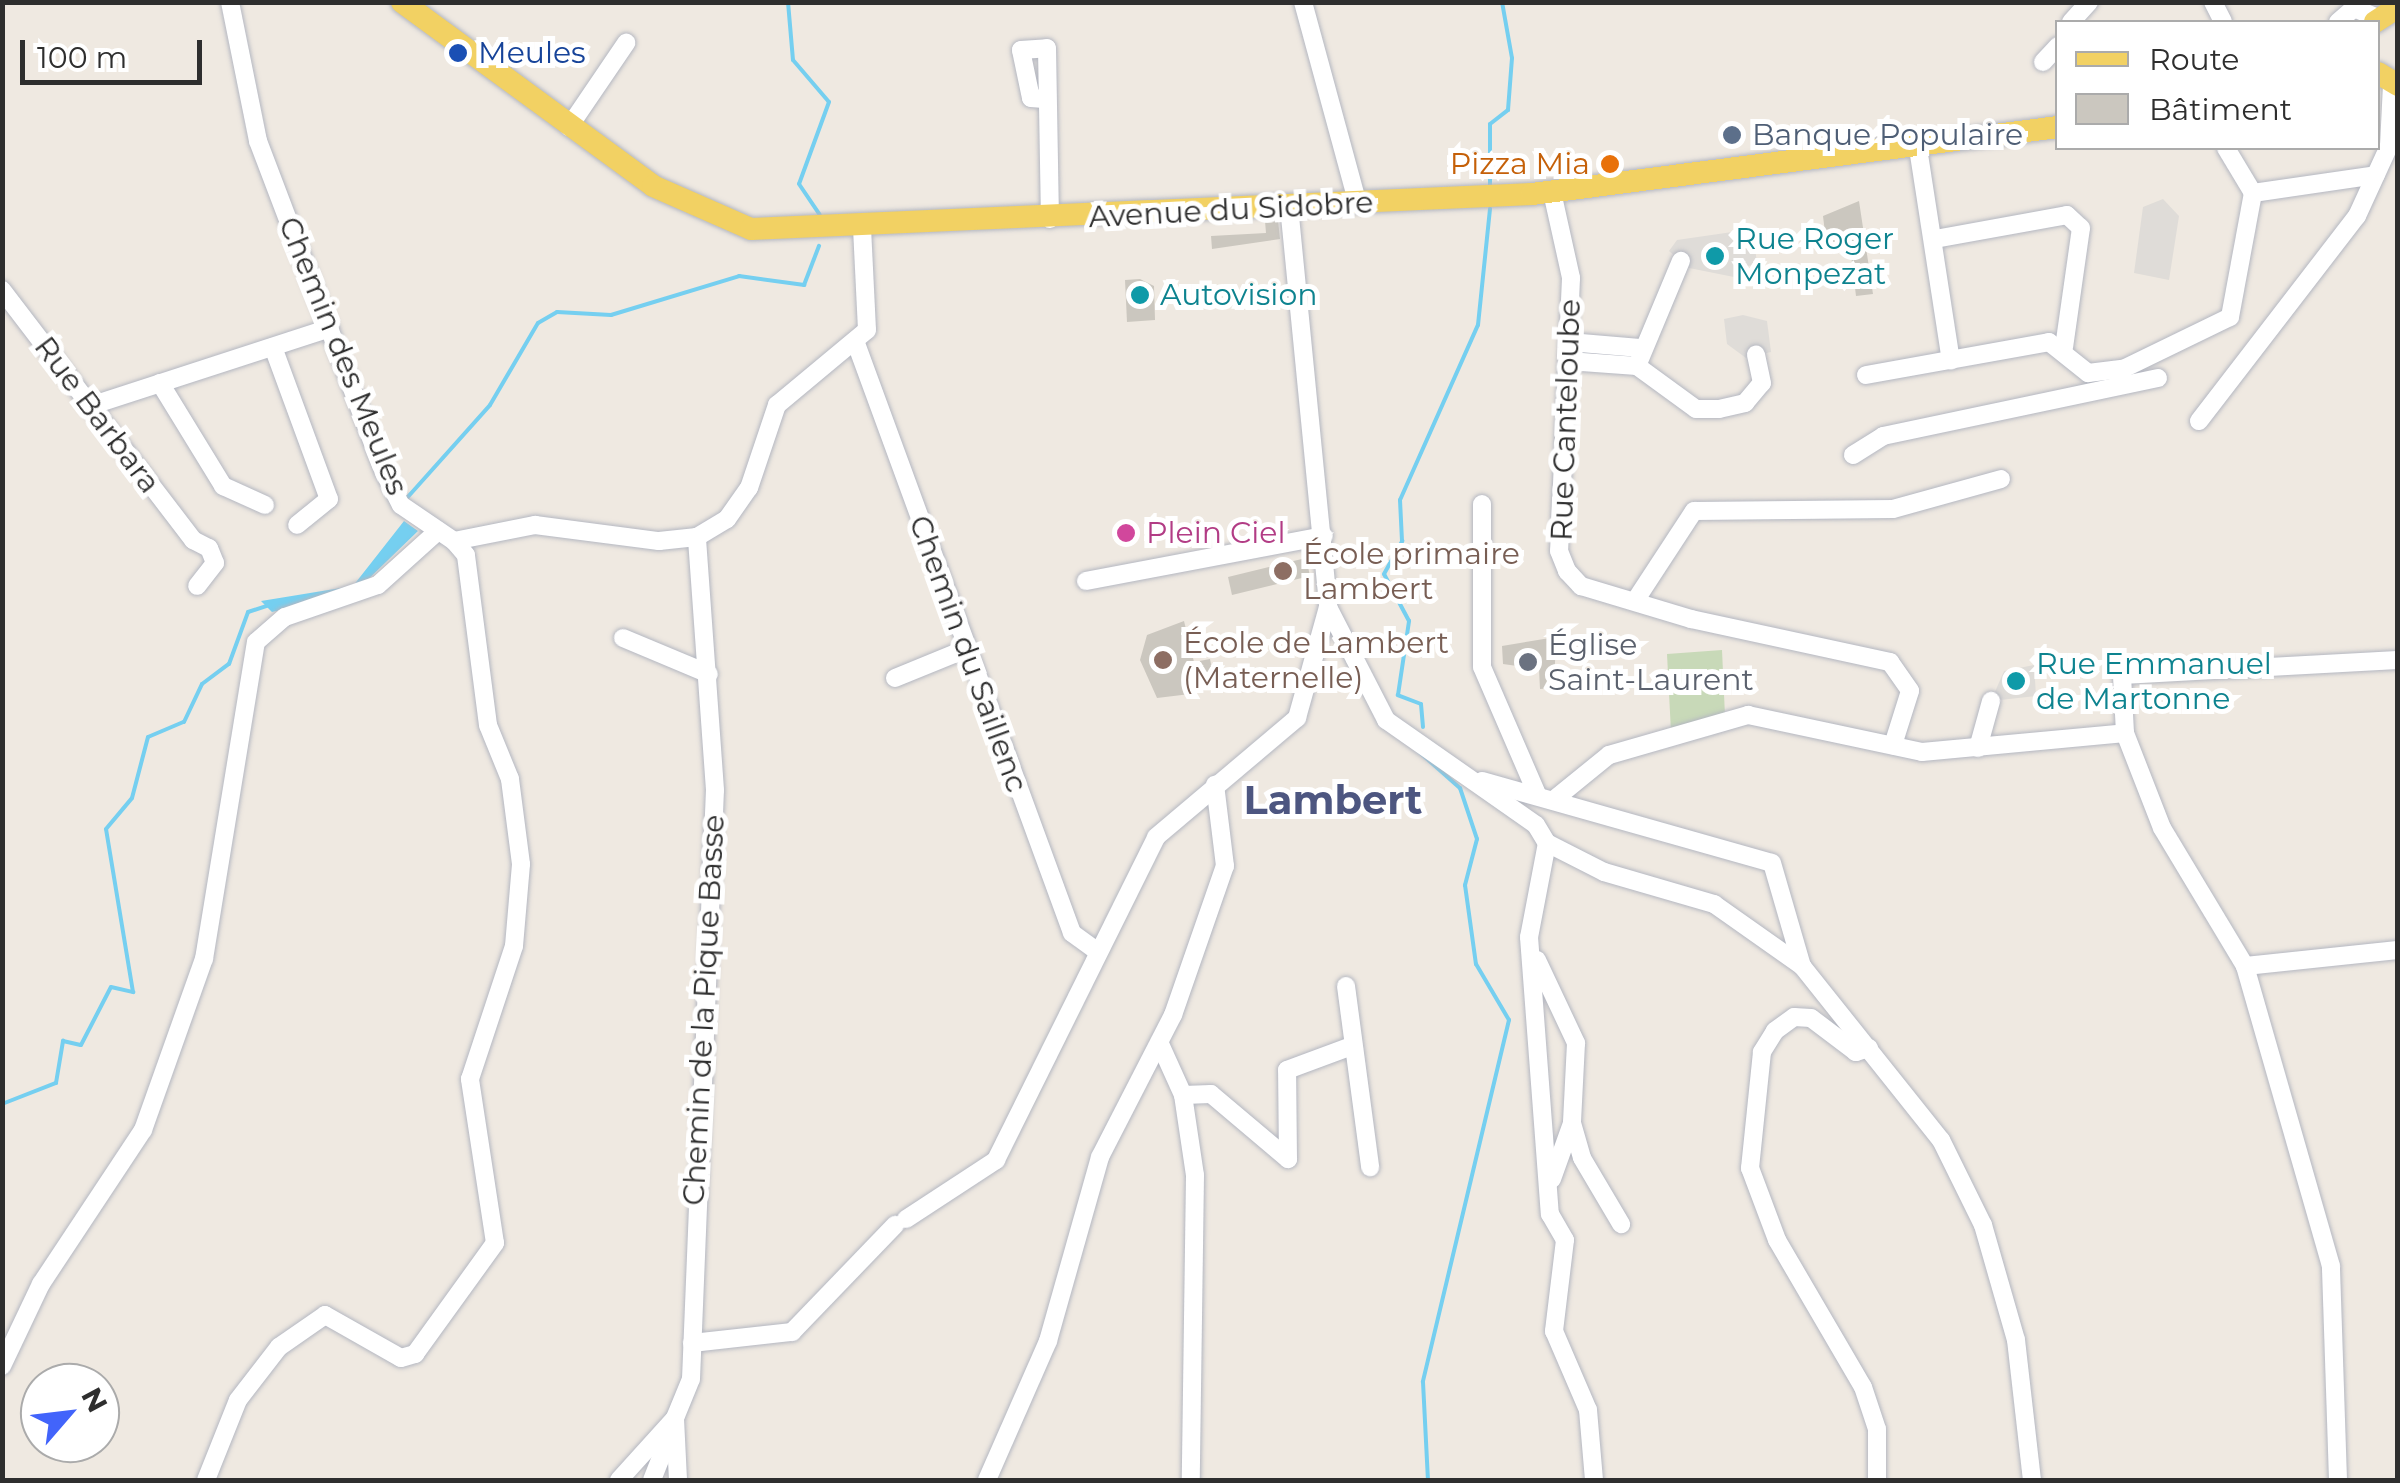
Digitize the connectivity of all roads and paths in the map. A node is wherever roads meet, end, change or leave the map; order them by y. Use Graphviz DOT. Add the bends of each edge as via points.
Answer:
graph roads {
  1 [pos="230,2"];
  2 [pos="402,2"];
  3 [pos="1303,2"];
  4 [pos="2384,16"];
  5 [pos="2340,20"];
  6 [pos="626,43"];
  7 [pos="2055,49"];
  8 [pos="2043,62"];
  9 [pos="2386,80"];
  10 [pos="1044,99"];
  11 [pos="569,127"];
  12 [pos="2055,127"];
  13 [pos="2055,141"];
  14 [pos="1918,148"];
  15 [pos="2227,150"];
  16 [pos="2376,175"];
  17 [pos="1552,192"];
  18 [pos="2253,192"];
  19 [pos="1358,204"];
  20 [pos="1289,206"];
  21 [pos="1050,218"];
  22 [pos="862,228"];
  23 [pos="1935,239"];
  24 [pos="1681,261"];
  25 [pos="2,290"];
  26 [pos="330,328"];
  27 [pos="857,346"];
  28 [pos="272,347"];
  29 [pos="2064,347"];
  30 [pos="1569,352"];
  31 [pos="1756,355"];
  32 [pos="1638,357"];
  33 [pos="1951,360"];
  34 [pos="2088,373"];
  35 [pos="1866,375"];
  36 [pos="2158,378"];
  37 [pos="160,383"];
  38 [pos="2082,396"];
  39 [pos="90,406"];
  40 [pos="2199,421"];
  41 [pos="1853,456"];
  42 [pos="2002,479"];
  43 [pos="1482,504"];
  44 [pos="265,506"];
  45 [pos="297,525"];
  46 [pos="447,536"];
  47 [pos="1324,536"];
  48 [pos="697,537"];
  49 [pos="1086,582"];
  50 [pos="196,586"];
  51 [pos="1637,598"];
  52 [pos="1328,608"];
  53 [pos="623,638"];
  54 [pos="966,649"];
  55 [pos="2398,660"];
  56 [pos="709,674"];
  57 [pos="895,678"];
  58 [pos="1991,701"];
  59 [pos="2125,733"];
  60 [pos="1893,745"];
  61 [pos="1978,748"];
  62 [pos="1472,778"];
  63 [pos="1214,785"];
  64 [pos="1537,794"];
  65 [pos="1556,798"];
  66 [pos="1547,844"];
  67 [pos="1096,950"];
  68 [pos="2398,950"];
  69 [pos="1533,956"];
  70 [pos="1802,966"];
  71 [pos="2245,966"];
  72 [pos="1346,986"];
  73 [pos="1160,1044"];
  74 [pos="1352,1046"];
  75 [pos="1869,1048"];
  76 [pos="1183,1094"];
  77 [pos="1572,1123"];
  78 [pos="1370,1167"];
  79 [pos="1548,1197"];
  80 [pos="1621,1224"];
  81 [pos="692,1342"];
  82 [pos="2,1366"];
  83 [pos="675,1418"];
  84 [pos="206,1480"];
  85 [pos="619,1480"];
  86 [pos="652,1480"];
  87 [pos="678,1480"];
  88 [pos="988,1480"];
  89 [pos="1191,1480"];
  90 [pos="1594,1480"];
  91 [pos="1877,1480"];
  92 [pos="2032,1480"];
  93 [pos="2338,1480"];
  1 -- 26 [label="street, Chemin des Meules" via="250,114"];
  2 -- 11 [label="main road, Avenue du Sidobre"];
  3 -- 19 [label="street"];
  4 -- 5 [label="street" via="2354,8"];
  6 -- 11 [label="street"];
  7 -- 8 [label="street"];
  9 -- 16 [label="street" via="2389,146"];
  10 -- 21 [label="street"];
  11 -- 22 [label="main road, Avenue du Sidobre" via="704,214 751,229"];
  12 -- 14 [label="main road, Avenue du Sidobre"];
  13 -- 14 [label="main road, Avenue du Sidobre" via="1940,154"];
  14 -- 17 [label="main road, Avenue du Sidobre"];
  14 -- 23 [label="street"];
  15 -- 18 [label="street"];
  16 -- 18 [label="street"];
  16 -- 40 [label="street" via="2313,282"];
  17 -- 19 [label="main road, Avenue du Sidobre"];
  17 -- 30 [label="street, Rue Canteloube" via="1571,278"];
  18 -- 34 [label="street" via="2230,316 2123,369"];
  19 -- 20 [label="main road, Avenue du Sidobre"];
  20 -- 21 [label="main road, Avenue du Sidobre"];
  20 -- 47 [label="street"];
  21 -- 22 [label="main road, Avenue du Sidobre"];
  22 -- 27 [label="street" via="871,314"];
  23 -- 29 [label="street" via="2066,214 2081,228"];
  23 -- 33 [label="street"];
  24 -- 32 [label="street" via="1654,334"];
  25 -- 39 [label="street, Rue Barbara"];
  26 -- 28 [label="street"];
  26 -- 46 [label="street, Chemin des Meules" via="400,505"];
  27 -- 48 [label="street" via="777,405 750,488 727,519"];
  27 -- 54 [label="street, Chemin du Saillenc"];
  28 -- 37 [label="street"];
  28 -- 45 [label="street" via="329,499"];
  29 -- 33 [label="street"];
  29 -- 34 [label="street"];
  30 -- 32 [label="street"];
  30 -- 51 [label="street, Rue Canteloube" via="1559,551 1581,586"];
  31 -- 32 [label="street" via="1762,383 1745,403 1720,409 1696,409"];
  33 -- 35 [label="street"];
  34 -- 38 [label="street"];
  36 -- 38 [label="street"];
  37 -- 39 [label="street"];
  37 -- 44 [label="street" via="223,486"];
  38 -- 41 [label="street" via="1883,436"];
  39 -- 50 [label="street, Rue Barbara" via="215,563"];
  42 -- 51 [label="street" via="1894,509 1694,511"];
  43 -- 64 [label="street" via="1482,668"];
  46 -- 48 [label="street" via="535,525 659,542"];
  46 -- 82 [label="street" via="378,585 285,618 256,642 204,959 143,1130 41,1284"];
  46 -- 84 [label="street" via="466,555 488,724 510,779 521,864 514,946 470,1067 495,1243 416,1354 400,1358 324,1314 279,1348 238,1400"];
  47 -- 49 [label="street"];
  47 -- 52 [label="street"];
  48 -- 56 [label="street, Chemin de la Pique Basse"];
  51 -- 60 [label="street, Rue Canteloube" via="1691,620 1890,662 1910,691"];
  52 -- 62 [label="street" via="1386,720"];
  52 -- 63 [label="street" via="1297,718"];
  53 -- 56 [label="street"];
  54 -- 57 [label="street"];
  54 -- 67 [label="street, Chemin du Saillenc" via="1072,932"];
  55 -- 59 [label="street" via="2122,675"];
  56 -- 81 [label="street, Chemin de la Pique Basse" via="715,790"];
  58 -- 61 [label="street"];
  59 -- 61 [label="street"];
  59 -- 71 [label="street" via="2176,859"];
  60 -- 61 [label="street"];
  60 -- 65 [label="street" via="1748,716 1609,755"];
  62 -- 64 [label="street"];
  62 -- 66 [label="street"];
  63 -- 67 [label="street" via="1156,838"];
  63 -- 73 [label="street" via="1225,866"];
  64 -- 65 [label="street"];
  65 -- 70 [label="street" via="1772,863"];
  66 -- 69 [label="street"];
  66 -- 70 [label="street" via="1604,872 1714,904"];
  67 -- 81 [label="street" via="996,1160 901,1222 792,1332"];
  68 -- 71 [label="street"];
  69 -- 77 [label="street" via="1576,1043"];
  69 -- 79 [label="street"];
  70 -- 75 [label="street"];
  71 -- 93 [label="street" via="2331,1266"];
  72 -- 74 [label="street"];
  73 -- 76 [label="street"];
  73 -- 88 [label="street" via="1100,1157 1048,1340"];
  74 -- 76 [label="street" via="1287,1070 1288,1159 1212,1094"];
  74 -- 78 [label="street"];
  75 -- 91 [label="street" via="1856,1052 1811,1018 1794,1017 1775,1032 1762,1052 1750,1168 1777,1240 1863,1387 1877,1429"];
  75 -- 92 [label="street" via="1954,1159 1983,1224 2016,1340"];
  76 -- 89 [label="street" via="1195,1175"];
  77 -- 79 [label="street"];
  77 -- 80 [label="street"];
  79 -- 90 [label="street" via="1565,1240 1554,1331 1588,1410"];
  81 -- 83 [label="street, Chemin de la Pique Basse"];
  83 -- 85 [label="street"];
  83 -- 86 [label="street"];
  83 -- 87 [label="street, Chemin de la Pique Basse"];
}
